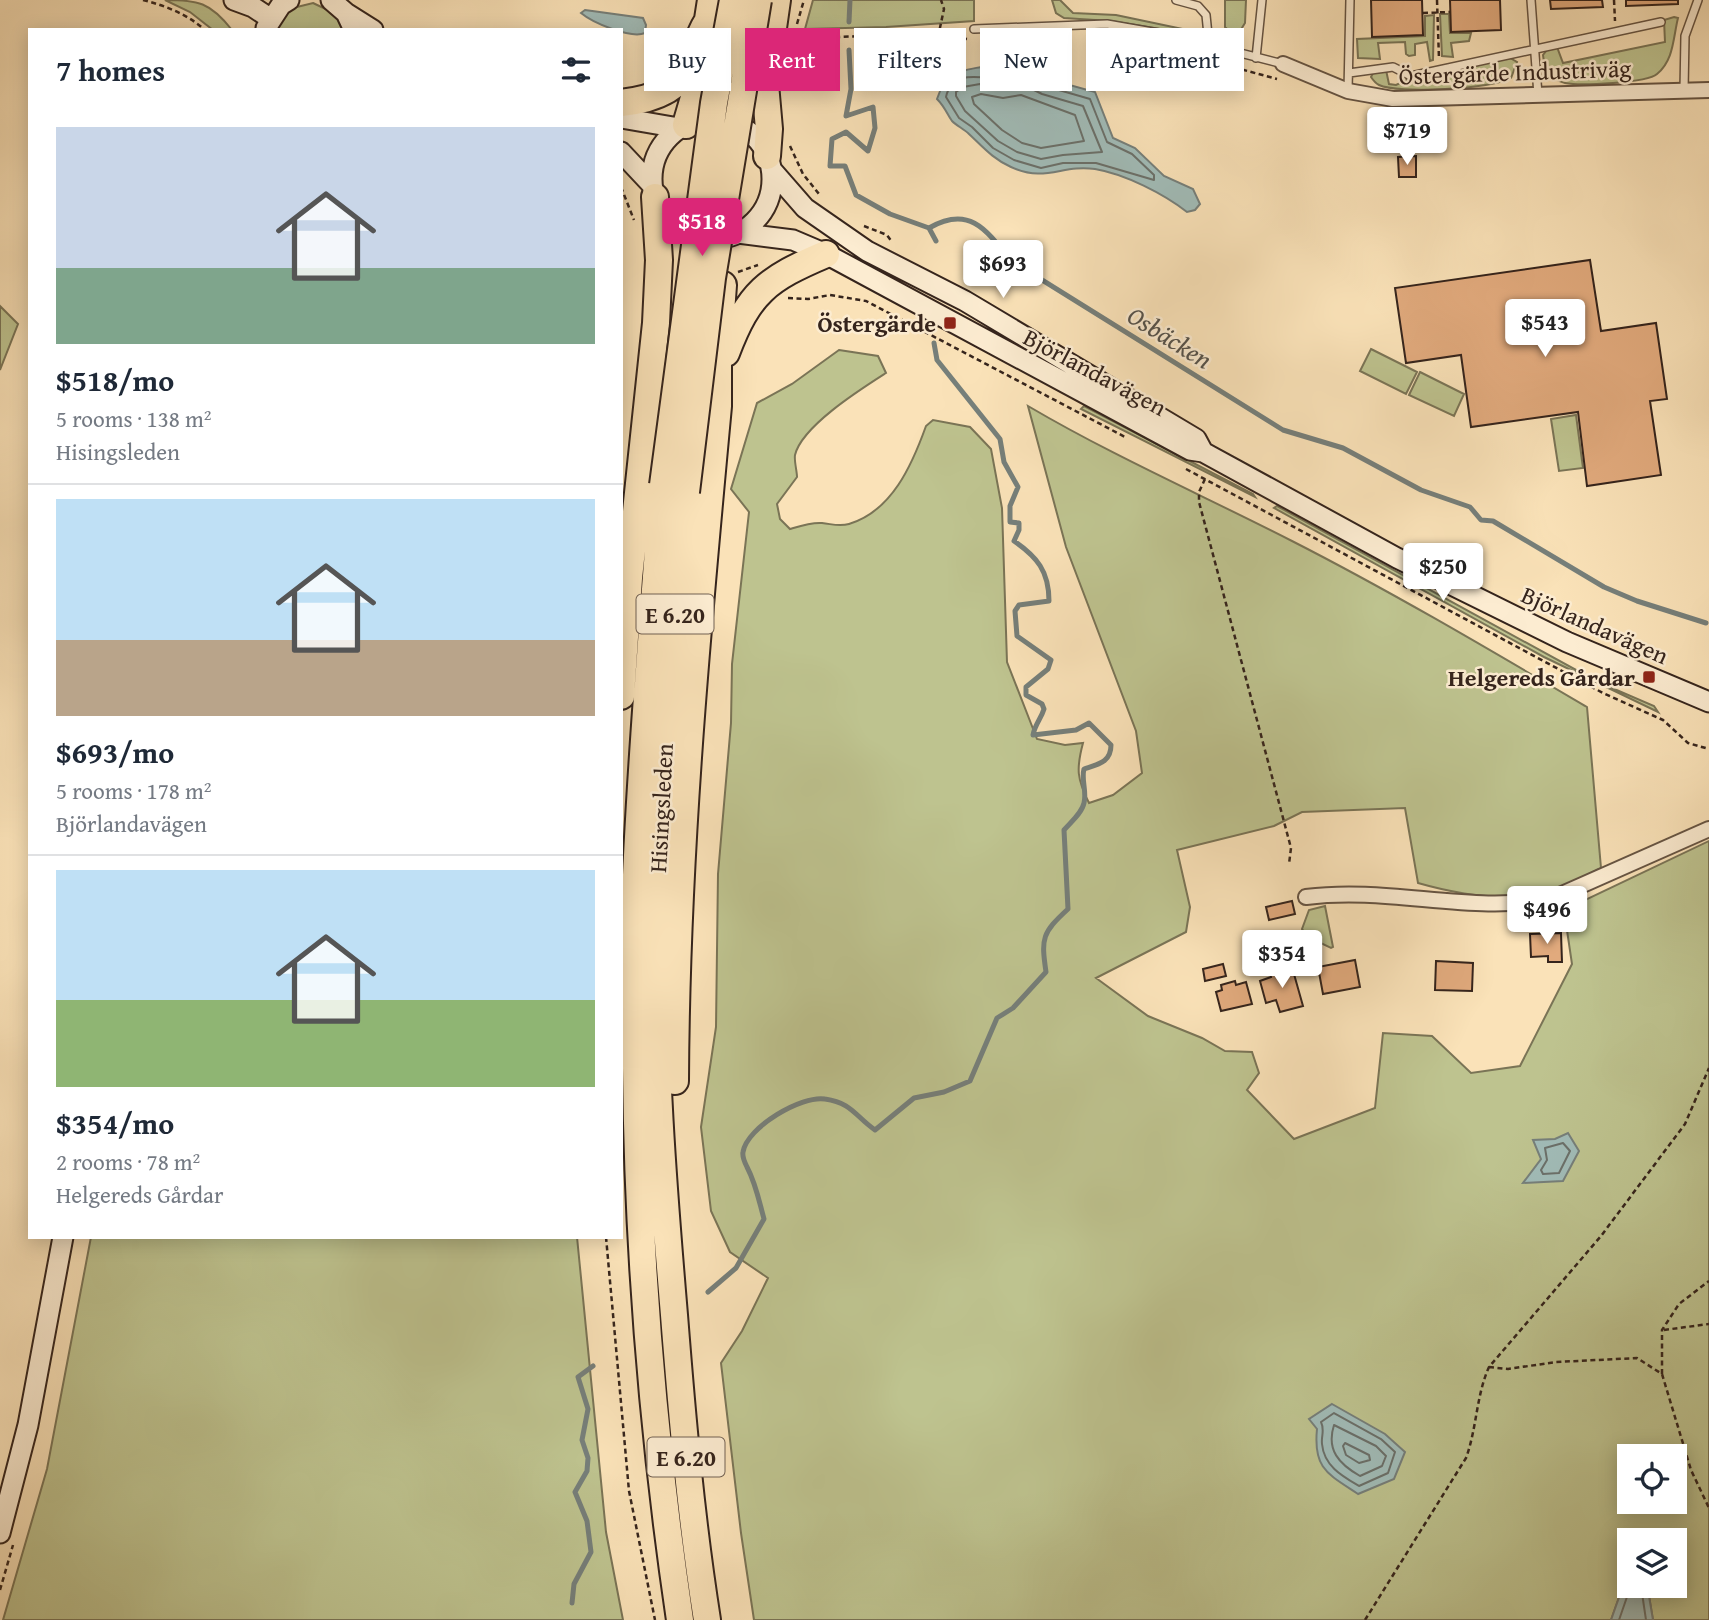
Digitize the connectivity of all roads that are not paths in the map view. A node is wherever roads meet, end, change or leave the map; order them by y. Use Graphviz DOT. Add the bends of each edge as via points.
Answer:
graph roads {
  1 [pos="234,0"];
  2 [pos="289,0"];
  3 [pos="331,0"];
  4 [pos="733,0"];
  5 [pos="758,0"];
  6 [pos="777,0"];
  7 [pos="1176,0"];
  8 [pos="1262,0"];
  9 [pos="1350,0"];
  10 [pos="1531,0"];
  11 [pos="1698,0"];
  12 [pos="709,11"];
  13 [pos="350,21"];
  14 [pos="1661,22"];
  15 [pos="268,24"];
  16 [pos="368,28"];
  17 [pos="1130,28"];
  18 [pos="1207,28"];
  19 [pos="974,29"];
  20 [pos="1534,48"];
  21 [pos="1244,55"];
  22 [pos="1256,58"];
  23 [pos="1290,67"];
  24 [pos="1349,74"];
  25 [pos="1684,90"];
  26 [pos="1709,90"];
  27 [pos="1348,92"];
  28 [pos="1538,95"];
  29 [pos="623,103"];
  30 [pos="623,118"];
  31 [pos="682,127"];
  32 [pos="623,154"];
  33 [pos="769,162"];
  34 [pos="653,191"];
  35 [pos="735,234"];
  36 [pos="826,254"];
  37 [pos="720,372"];
  38 [pos="1203,452"];
  39 [pos="675,488"];
  40 [pos="623,666"];
  41 [pos="1709,702"];
  42 [pos="1708,829"];
  43 [pos="1306,897"];
  44 [pos="623,930"];
  45 [pos="635,1000"];
  46 [pos="63,1239"];
  47 [pos="672,1293"];
  48 [pos="0,1533"];
  49 [pos="680,1620"];
  50 [pos="707,1620"];
  1 -- 15 [label="street" via="253,7"];
  2 -- 15 [label="street"];
  3 -- 13 [label="street"];
  4 -- 39 [label="highway, Hisingsleden / E 6.20, bridge" via="714,103"];
  5 -- 39 [label="highway, Hisingsleden / E 6.20, bridge"];
  6 -- 33 [label="highway" via="765,84"];
  7 -- 18 [label="lane" via="1198,6 1206,15"];
  8 -- 22 [label="lane"];
  9 -- 24 [label="lane"];
  10 -- 20 [label="lane"];
  11 -- 25 [label="lane" via="1685,36"];
  12 -- 29 [label="highway" via="686,72 675,84 667,92"];
  12 -- 31 [label="highway" via="698,84"];
  13 -- 16 [label="street"];
  14 -- 20 [label="lane"];
  17 -- 19 [label="lane, Östergärde Industriväg" via="1107,24"];
  20 -- 24 [label="lane" via="1411,76 1393,67"];
  20 -- 28 [label="lane"];
  21 -- 22 [label="lane, Östergärde Industriväg"];
  22 -- 23 [label="lane, Östergärde Industriväg"];
  23 -- 27 [label="street, Östergärde Industriväg"];
  24 -- 27 [label="lane"];
  25 -- 26 [label="street, Östergärde Industriväg"];
  25 -- 28 [label="street, Östergärde Industriväg"];
  27 -- 28 [label="street, Östergärde Industriväg" via="1393,99"];
  30 -- 31 [label="street"];
  31 -- 33 [label="street" via="714,119 733,123 750,133"];
  31 -- 34 [label="street" via="658,153"];
  32 -- 34 [label="street"];
  33 -- 35 [label="street" via="771,184 765,206 751,224"];
  33 -- 38 [label="street, Björlandavägen" via="805,208 867,251 965,301 1128,397 1196,439"];
  34 -- 35 [label="street" via="669,221 685,233 705,238"];
  34 -- 40 [label="highway" via="659,260 656,323"];
  35 -- 36 [label="street, Björlandavägen" via="785,238"];
  35 -- 37 [label="highway" via="725,270"];
  36 -- 37 [label="highway" via="785,271 765,273 738,323"];
  36 -- 38 [label="street, Björlandavägen" via="1190,450"];
  37 -- 47 [label="highway" via="676,965"];
  38 -- 41 [label="street, Björlandavägen" via="1397,558 1567,642"];
  39 -- 45 [label="highway, Hisingsleden / E 6.20" via="646,681 634,922"];
  39 -- 47 [label="highway, Hisingsleden / E 6.20" via="655,997"];
  42 -- 43 [label="street" via="1539,901 1494,905 1361,893"];
  44 -- 45 [label="highway"];
  45 -- 49 [label="highway, Hisingsleden / E 6.20" via="643,1294"];
  46 -- 48 [label="street" via="28,1424"];
  47 -- 50 [label="highway, Hisingsleden / E 6.20" via="695,1544"];
}
